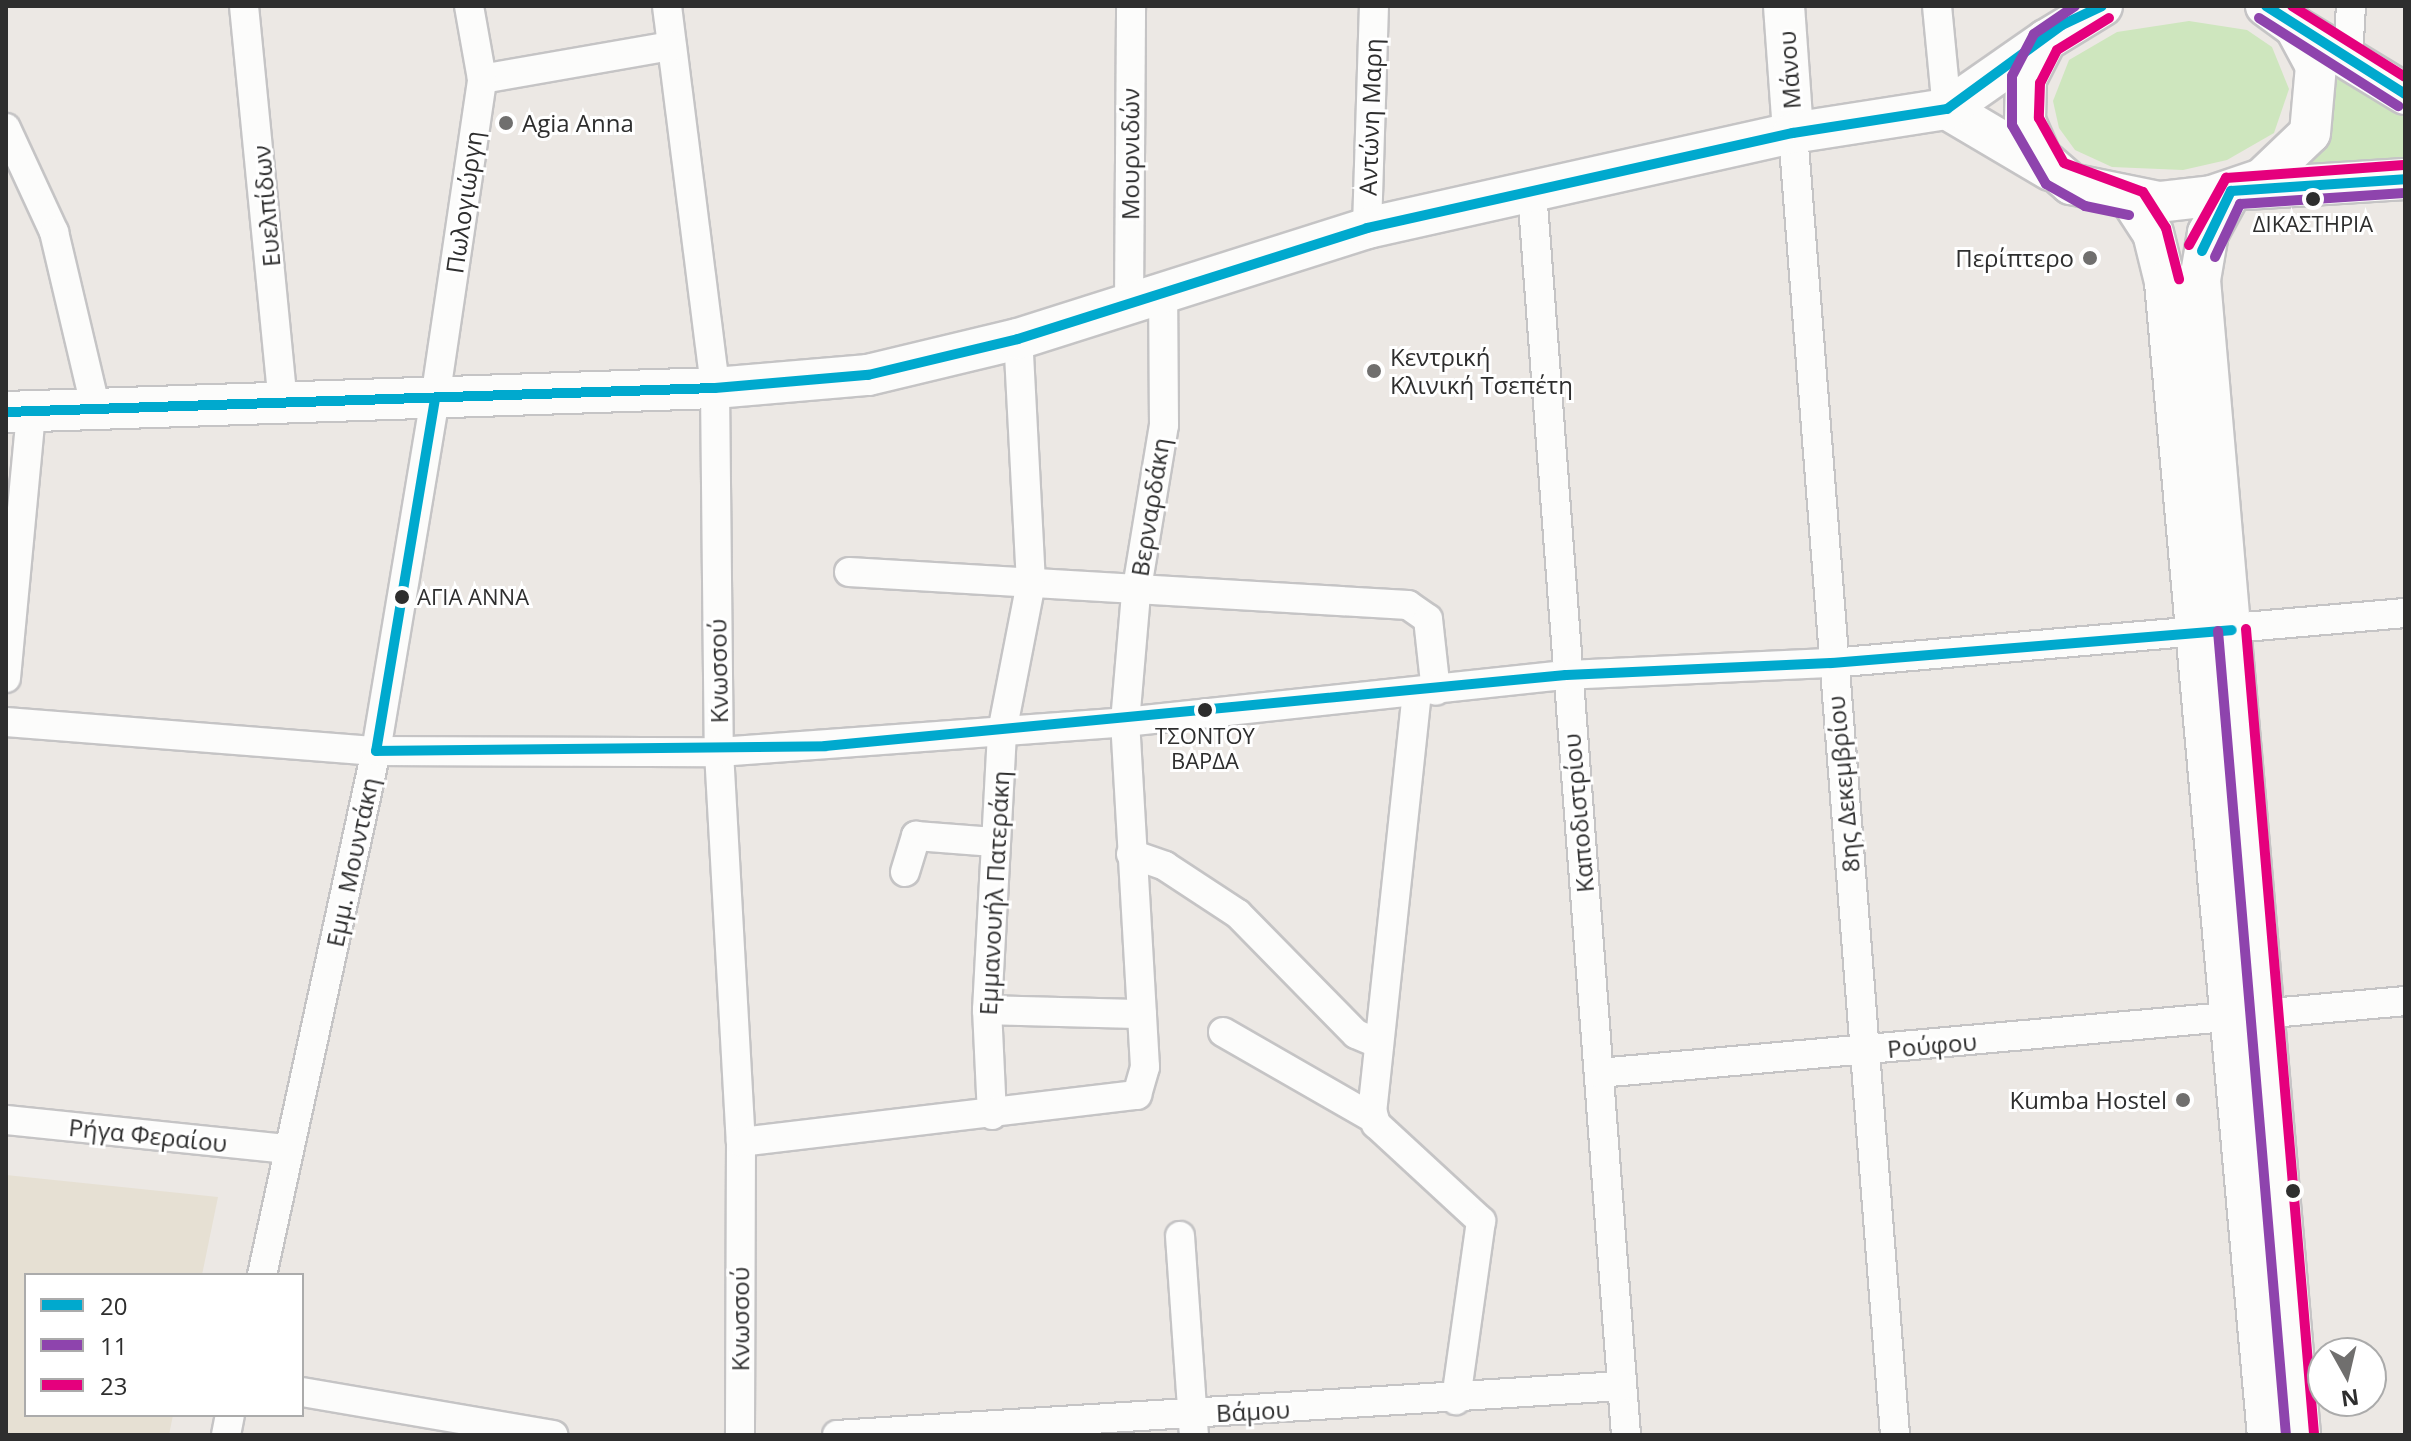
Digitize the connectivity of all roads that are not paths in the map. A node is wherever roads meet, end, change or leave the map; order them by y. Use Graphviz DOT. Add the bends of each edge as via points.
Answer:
graph roads {
  1 [pos="244,6"];
  2 [pos="469,6"];
  3 [pos="667,6"];
  4 [pos="1131,6"];
  5 [pos="1374,6"];
  6 [pos="1784,6"];
  7 [pos="1937,6"];
  8 [pos="2102,6"];
  9 [pos="2351,6"];
  10 [pos="2279,12"];
  11 [pos="2046,40"];
  12 [pos="671,46"];
  13 [pos="2348,56"];
  14 [pos="482,79"];
  15 [pos="2397,84"];
  16 [pos="1947,109"];
  17 [pos="6,128"];
  18 [pos="1793,133"];
  19 [pos="2054,173"];
  20 [pos="2399,176"];
  21 [pos="2234,190"];
  22 [pos="1532,191"];
  23 [pos="2132,201"];
  24 [pos="1367,228"];
  25 [pos="1146,297"];
  26 [pos="1018,339"];
  27 [pos="715,388"];
  28 [pos="435,399"];
  29 [pos="95,406"];
  30 [pos="283,407"];
  31 [pos="18,412"];
  32 [pos="849,572"];
  33 [pos="1031,583"];
  34 [pos="1136,594"];
  35 [pos="2405,613"];
  36 [pos="2216,631"];
  37 [pos="1831,663"];
  38 [pos="1566,675"];
  39 [pos="6,678"];
  40 [pos="1427,692"];
  41 [pos="6,722"];
  42 [pos="1125,722"];
  43 [pos="1002,732"];
  44 [pos="376,751"];
  45 [pos="719,752"];
  46 [pos="994,842"];
  47 [pos="1131,854"];
  48 [pos="905,872"];
  49 [pos="2405,1001"];
  50 [pos="987,1010"];
  51 [pos="1142,1014"];
  52 [pos="2250,1016"];
  53 [pos="1223,1032"];
  54 [pos="1379,1044"];
  55 [pos="1868,1051"];
  56 [pos="1599,1073"];
  57 [pos="992,1115"];
  58 [pos="1374,1119"];
  59 [pos="6,1120"];
  60 [pos="741,1142"];
  61 [pos="289,1149"];
  62 [pos="1180,1236"];
  63 [pos="262,1273"];
  64 [pos="1621,1386"];
  65 [pos="304,1392"];
  66 [pos="1456,1400"];
  67 [pos="1193,1424"];
  68 [pos="553,1435"];
  69 [pos="740,1435"];
  70 [pos="837,1435"];
  71 [pos="1626,1435"];
  72 [pos="1895,1435"];
  73 [pos="2268,1435"];
  74 [pos="2300,1435"];
  1 -- 30 [label="street, Ευελπίδων"];
  2 -- 14 [label="street, Πωλογιώργη"];
  3 -- 12 [label="street, Κνωσσού"];
  4 -- 25 [label="street, Μουρνιδών"];
  5 -- 24 [label="street, Αντώνη Μαρη"];
  6 -- 18 [label="main road, Μάνου"];
  7 -- 16 [label="street"];
  8 -- 11 [label="main road"];
  9 -- 13 [label="street"];
  10 -- 13 [label="main road"];
  10 -- 21 [label="main road" via="2319,89 2310,133 2280,168"];
  11 -- 16 [label="main road"];
  11 -- 19 [label="main road" via="2023,100 2031,140"];
  12 -- 14 [label="street"];
  12 -- 27 [label="street, Κνωσσού"];
  13 -- 15 [label="main road"];
  14 -- 28 [label="street, Πωλογιώργη"];
  16 -- 18 [label="main road"];
  16 -- 19 [label="main road"];
  17 -- 29 [label="street" via="54,232"];
  18 -- 22 [label="main road"];
  18 -- 37 [label="street, 8ης Δεκεμβρίου"];
  19 -- 23 [label="main road" via="2089,193"];
  20 -- 21 [label="main road"];
  21 -- 23 [label="main road"];
  21 -- 36 [label="main road" via="2202,251"];
  22 -- 24 [label="main road"];
  22 -- 38 [label="street, Καποδιστρίου"];
  23 -- 36 [label="main road" via="2153,233 2165,282"];
  24 -- 25 [label="main road"];
  25 -- 26 [label="main road"];
  25 -- 34 [label="street, Βερναρδάκη" via="1164,425"];
  26 -- 27 [label="main road" via="868,375"];
  26 -- 33 [label="street, Εμμανουήλ Πατεράκη"];
  27 -- 28 [label="main road"];
  27 -- 45 [label="street, Κνωσσού"];
  28 -- 30 [label="main road"];
  28 -- 44 [label="street, Εμμ. Μουντάκη"];
  29 -- 30 [label="main road"];
  29 -- 31 [label="main road"];
  31 -- 39 [label="street"];
  32 -- 33 [label="street"];
  33 -- 34 [label="street"];
  33 -- 43 [label="street, Εμμανουήλ Πατεράκη"];
  34 -- 40 [label="street" via="1408,605 1428,619"];
  34 -- 42 [label="street, Βερναρδάκη"];
  35 -- 36 [label="street"];
  36 -- 37 [label="street"];
  36 -- 52 [label="main road"];
  37 -- 38 [label="street"];
  37 -- 55 [label="street, 8ης Δεκεμβρίου"];
  38 -- 40 [label="street"];
  38 -- 56 [label="street, Καποδιστρίου"];
  40 -- 42 [label="street"];
  40 -- 54 [label="street"];
  41 -- 44 [label="street"];
  42 -- 43 [label="street"];
  42 -- 47 [label="street, Βερναρδάκη"];
  43 -- 45 [label="street"];
  43 -- 46 [label="street, Εμμανουήλ Πατεράκη"];
  44 -- 45 [label="street"];
  44 -- 61 [label="street, Εμμ. Μουντάκη"];
  45 -- 60 [label="street, Κνωσσού"];
  46 -- 48 [label="street" via="916,836"];
  46 -- 50 [label="street, Εμμανουήλ Πατεράκη"];
  47 -- 51 [label="street, Βερναρδάκη"];
  47 -- 54 [label="street" via="1165,866 1238,914 1356,1034"];
  49 -- 52 [label="street, Ρούφου"];
  50 -- 51 [label="street"];
  50 -- 57 [label="street, Εμμανουήλ Πατεράκη"];
  51 -- 57 [label="street, Βερναρδάκη" via="1145,1067 1131,1100"];
  52 -- 55 [label="street, Ρούφου"];
  52 -- 73 [label="main road"];
  52 -- 74 [label="main road"];
  53 -- 58 [label="street"];
  54 -- 58 [label="street"];
  55 -- 56 [label="street, Ρούφου"];
  55 -- 72 [label="street, 8ης Δεκεμβρίου"];
  56 -- 64 [label="street, Καποδιστρίου"];
  57 -- 60 [label="street"];
  58 -- 66 [label="street" via="1481,1221"];
  59 -- 61 [label="street, Ρήγα Φεραίου"];
  60 -- 69 [label="street, Κνωσσού"];
  61 -- 63 [label="street, Εμμ. Μουντάκη"];
  62 -- 67 [label="street"];
  64 -- 66 [label="street, Βάμου"];
  64 -- 71 [label="street, Καποδιστρίου"];
  65 -- 68 [label="street"];
  66 -- 67 [label="street, Βάμου"];
  67 -- 70 [label="street, Βάμου"];
}
